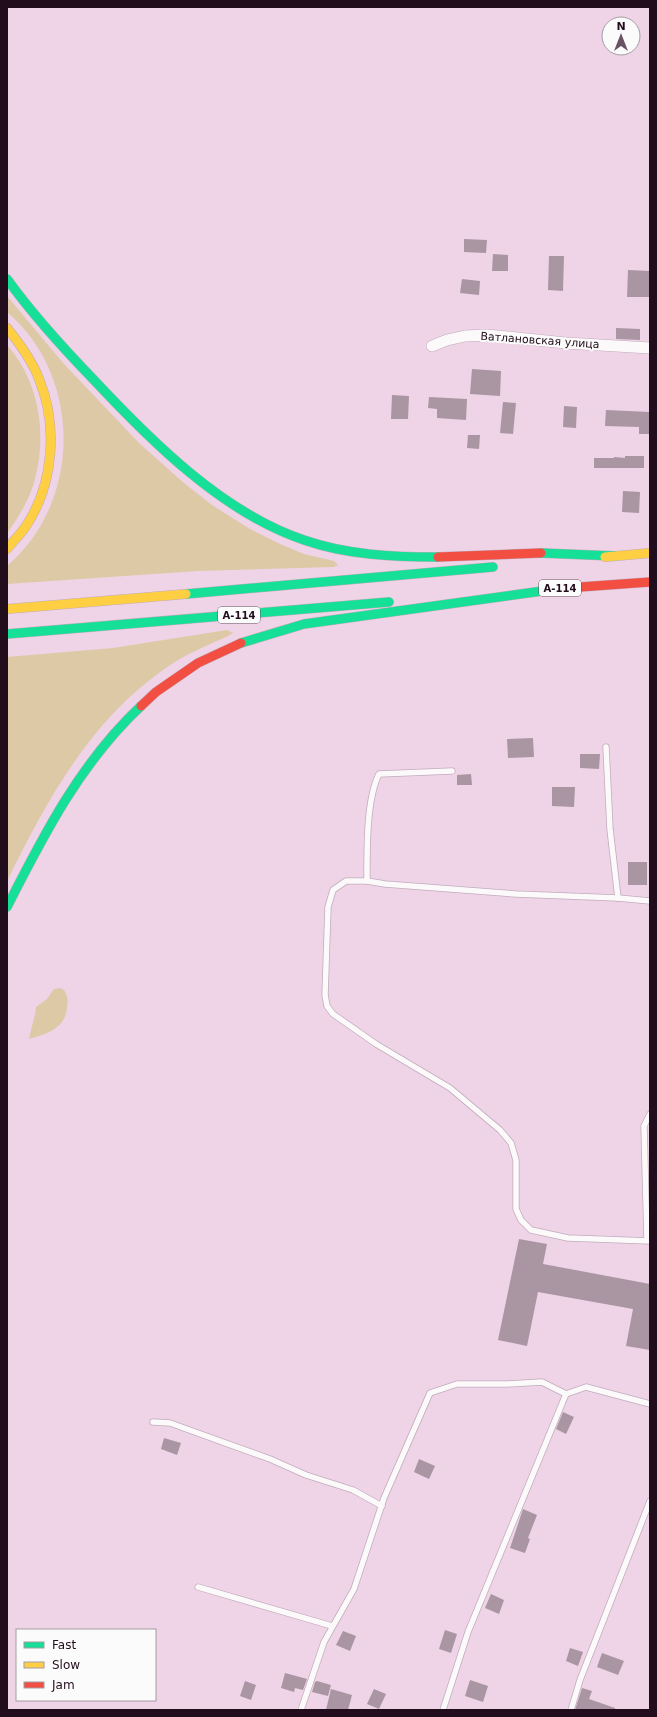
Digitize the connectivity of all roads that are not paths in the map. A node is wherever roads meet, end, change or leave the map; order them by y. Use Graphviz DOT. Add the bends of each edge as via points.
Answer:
graph roads {
  1 [pos="7,278"];
  2 [pos="7,328"];
  3 [pos="432,346"];
  4 [pos="650,348"];
  5 [pos="7,549"];
  6 [pos="650,553"];
  7 [pos="615,556"];
  8 [pos="539,563"];
  9 [pos="501,566"];
  10 [pos="650,582"];
  11 [pos="564,588"];
  12 [pos="7,609"];
  13 [pos="7,634"];
  14 [pos="606,747"];
  15 [pos="452,771"];
  16 [pos="367,881"];
  17 [pos="618,898"];
  18 [pos="650,901"];
  19 [pos="7,907"];
  20 [pos="650,1114"];
  21 [pos="648,1240"];
  22 [pos="566,1394"];
  23 [pos="650,1404"];
  24 [pos="153,1422"];
  25 [pos="650,1501"];
  26 [pos="382,1506"];
  27 [pos="198,1587"];
  28 [pos="332,1626"];
  29 [pos="301,1710"];
  30 [pos="443,1710"];
  31 [pos="571,1710"];
  1 -- 7 [label="main road" via="57,340 156,442 220,495 284,531 320,545 365,553 467,557 532,553"];
  2 -- 5 [label="main road" via="26,353 40,378 48,406 51,439 49,466 40,497 25,527"];
  3 -- 4 [label="street, Ватлановская улица" via="465,336 487,336"];
  6 -- 7 [label="main road"];
  7 -- 8 [label="main road"];
  9 -- 12 [label="main road, А-114"];
  10 -- 11 [label="main road, А-114"];
  11 -- 13 [label="main road, А-114"];
  11 -- 19 [label="main road" via="304,624 277,630 234,645 188,668 142,703 81,773 37,847"];
  14 -- 17 [label="lane" via="610,829"];
  15 -- 16 [label="lane" via="379,774 374,783 368,834"];
  16 -- 17 [label="lane" via="516,894"];
  16 -- 21 [label="lane" via="346,881 333,890 328,907 325,995 327,1006 333,1014 376,1044 450,1088 500,1130 511,1143 516,1160 516,1209 521,1220 531,1230 568,1238"];
  17 -- 18 [label="lane"];
  20 -- 21 [label="lane" via="644,1126"];
  22 -- 23 [label="lane" via="586,1387"];
  22 -- 26 [label="lane" via="542,1382 457,1384 430,1393"];
  22 -- 30 [label="lane" via="468,1632"];
  24 -- 26 [label="lane" via="170,1423 270,1459 306,1475 353,1490"];
  25 -- 31 [label="lane" via="580,1680"];
  26 -- 28 [label="lane" via="354,1589"];
  27 -- 28 [label="lane"];
  28 -- 29 [label="lane"];
}
